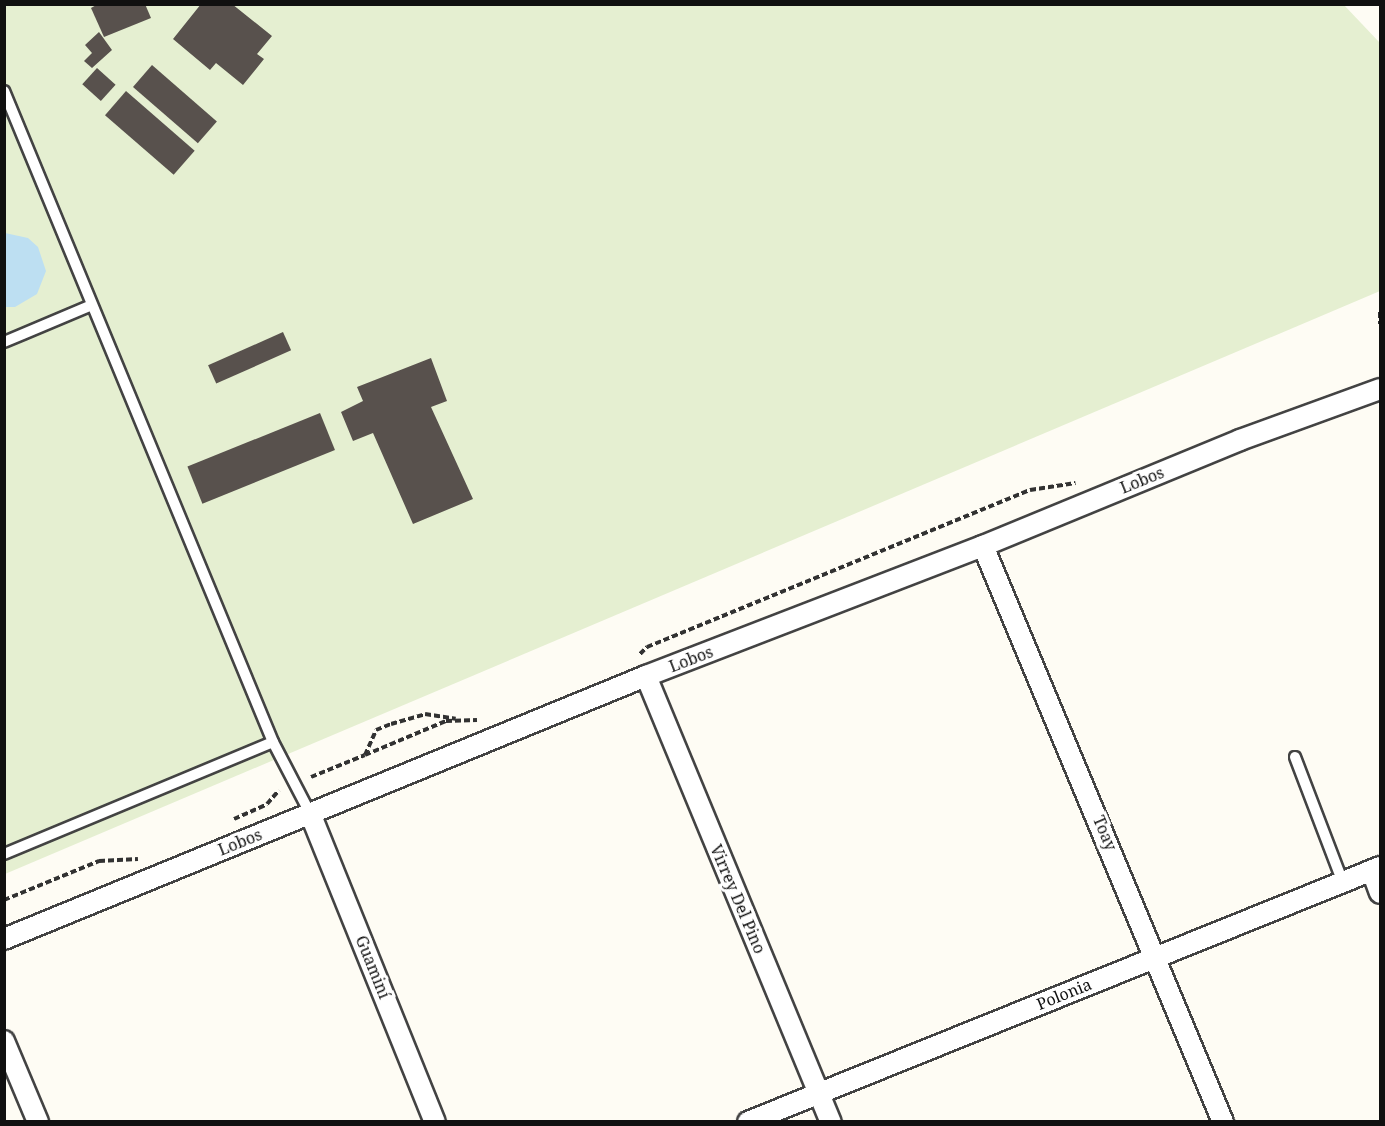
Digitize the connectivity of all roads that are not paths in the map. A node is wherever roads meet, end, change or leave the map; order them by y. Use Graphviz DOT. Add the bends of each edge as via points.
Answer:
graph roads {
  1 [pos="4,91"];
  2 [pos="93,305"];
  3 [pos="4,342"];
  4 [pos="1380,389"];
  5 [pos="983,546"];
  6 [pos="639,669"];
  7 [pos="273,742"];
  8 [pos="1295,757"];
  9 [pos="310,813"];
  10 [pos="4,854"];
  11 [pos="1376,869"];
  12 [pos="1343,883"];
  13 [pos="1380,893"];
  14 [pos="4,939"];
  15 [pos="1157,957"];
  16 [pos="4,1041"];
  17 [pos="819,1092"];
  18 [pos="38,1122"];
  19 [pos="435,1122"];
  20 [pos="748,1122"];
  21 [pos="831,1122"];
  22 [pos="1223,1122"];
  1 -- 2 [label="lane"];
  2 -- 3 [label="lane"];
  2 -- 7 [label="lane"];
  4 -- 5 [label="street, Lobos" via="1240,440"];
  5 -- 6 [label="street, Lobos"];
  5 -- 15 [label="street, Toay"];
  6 -- 9 [label="street, Lobos"];
  6 -- 17 [label="street, Virrey Del Pino"];
  7 -- 9 [label="lane"];
  7 -- 10 [label="lane"];
  8 -- 12 [label="lane"];
  9 -- 14 [label="street, Lobos"];
  9 -- 19 [label="street, Guaminí"];
  11 -- 12 [label="street, Polonia"];
  11 -- 13 [label="street"];
  12 -- 15 [label="street, Polonia"];
  15 -- 17 [label="street, Polonia"];
  15 -- 22 [label="street, Toay"];
  16 -- 18 [label="street"];
  17 -- 20 [label="street, Polonia"];
  17 -- 21 [label="street, Virrey Del Pino"];
}
